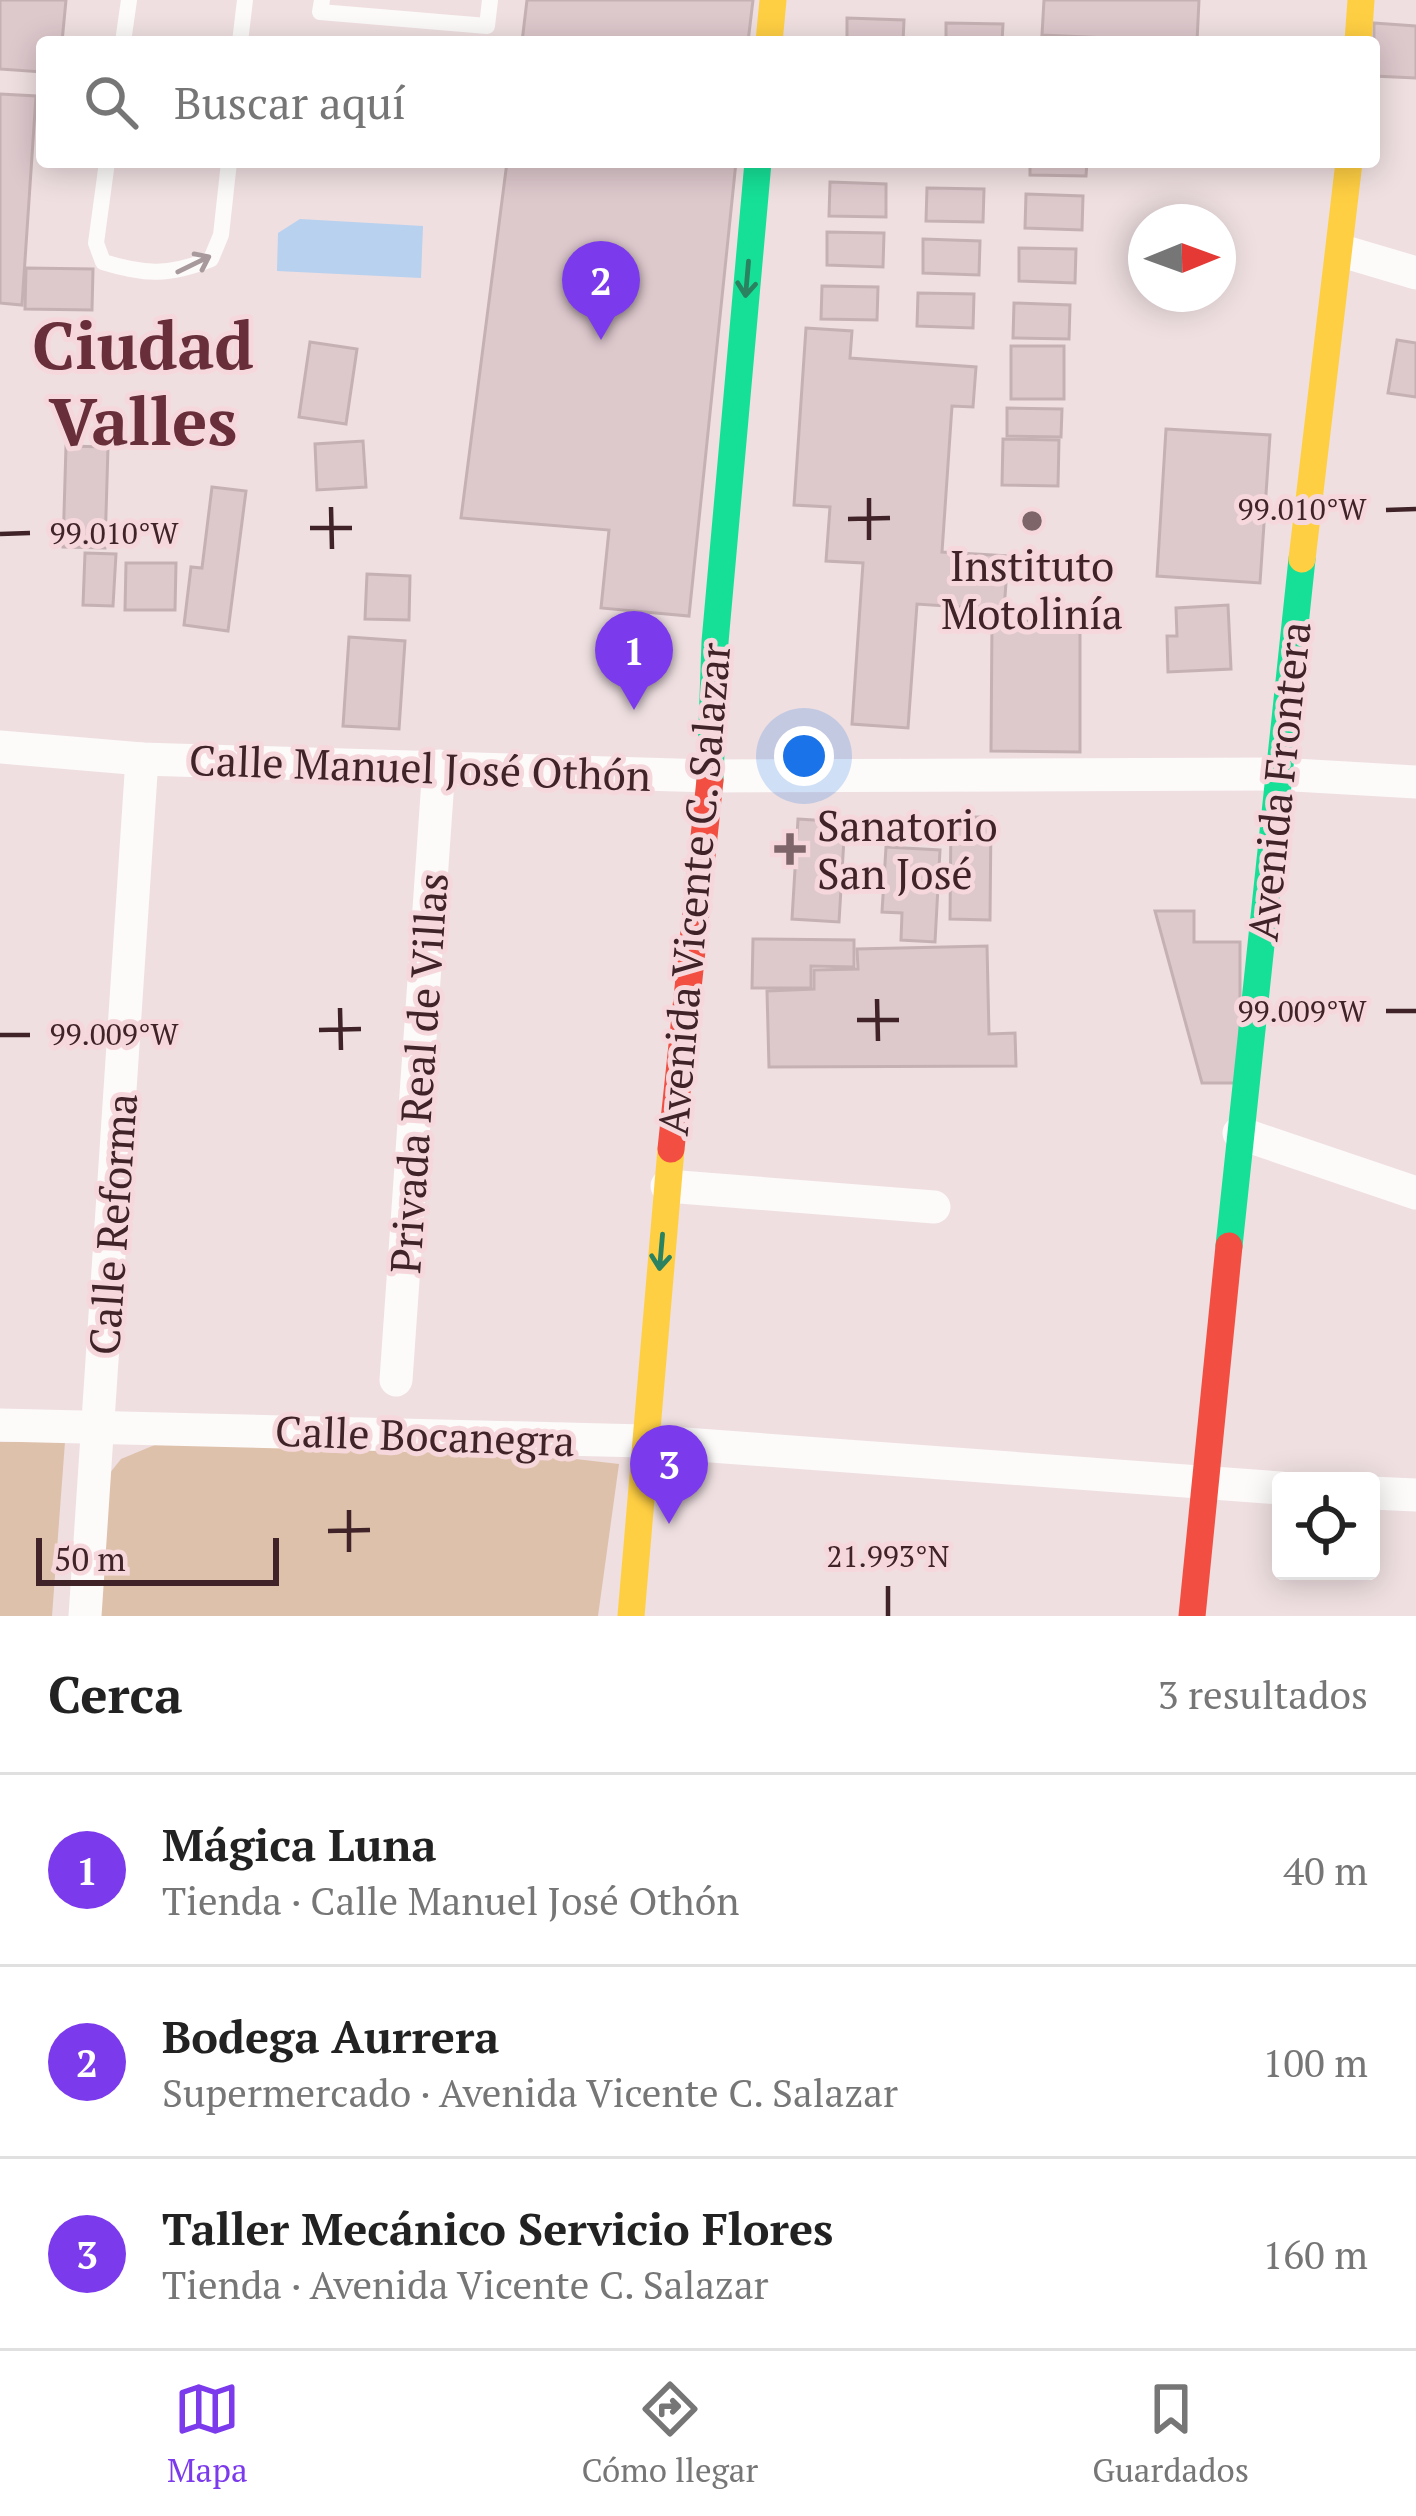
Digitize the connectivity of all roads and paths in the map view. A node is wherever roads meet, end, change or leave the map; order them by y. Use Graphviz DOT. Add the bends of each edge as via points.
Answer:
graph roads {
  1 [pos="129,0"];
  2 [pos="244,0"];
  3 [pos="322,0"];
  4 [pos="490,0"];
  5 [pos="772,0"];
  6 [pos="1361,0"];
  7 [pos="124,36"];
  8 [pos="241,36"];
  9 [pos="769,36"];
  10 [pos="1358,36"];
  11 [pos="106,168"];
  12 [pos="228,168"];
  13 [pos="757,168"];
  14 [pos="1348,168"];
  15 [pos="1342,250"];
  16 [pos="1416,273"];
  17 [pos="0,747"];
  18 [pos="142,759"];
  19 [pos="439,766"];
  20 [pos="1277,774"];
  21 [pos="710,776"];
  22 [pos="1416,782"];
  23 [pos="1239,1133"];
  24 [pos="667,1186"];
  25 [pos="1416,1193"];
  26 [pos="934,1207"];
  27 [pos="396,1380"];
  28 [pos="0,1425"];
  29 [pos="99,1428"];
  30 [pos="644,1441"];
  31 [pos="1203,1484"];
  32 [pos="1272,1488"];
  33 [pos="1380,1493"];
  34 [pos="1416,1495"];
  35 [pos="85,1616"];
  36 [pos="631,1616"];
  37 [pos="1192,1616"];
  1 -- 7 [label="lane"];
  2 -- 8 [label="lane"];
  3 -- 4 [label="lane" via="320,12 487,26"];
  5 -- 9 [label="street"];
  6 -- 10 [label="street"];
  11 -- 12 [label="lane, one-way" via="96,243 103,262 146,275 211,259"];
  13 -- 21 [label="street, Avenida Vicente C. Salazar, one-way"];
  14 -- 15 [label="street, Avenida Frontera"];
  15 -- 16 [label="street"];
  15 -- 20 [label="street, Avenida Frontera"];
  17 -- 18 [label="street, Calle Manuel José Othón"];
  18 -- 19 [label="street, Calle Manuel José Othón"];
  18 -- 29 [label="street, Calle Reforma"];
  19 -- 21 [label="street, Calle Manuel José Othón"];
  19 -- 27 [label="street, Privada Real de Villas"];
  20 -- 21 [label="street, Calle Manuel José Othón"];
  20 -- 22 [label="street, Calle Manuel José Othón"];
  20 -- 23 [label="street, Avenida Frontera"];
  21 -- 24 [label="street, Avenida Vicente C. Salazar"];
  23 -- 25 [label="street"];
  23 -- 31 [label="street, Avenida Frontera"];
  24 -- 26 [label="street"];
  24 -- 30 [label="street, Avenida Vicente C. Salazar, one-way"];
  28 -- 29 [label="street, Calle Bocanegra"];
  29 -- 30 [label="street, Calle Bocanegra"];
  29 -- 35 [label="street, Calle Reforma"];
  30 -- 31 [label="street, Calle Bocanegra"];
  30 -- 36 [label="street, Avenida Vicente C. Salazar"];
  31 -- 32 [label="street, Calle Bocanegra"];
  31 -- 37 [label="street, Avenida Frontera"];
  33 -- 34 [label="street"];
}
